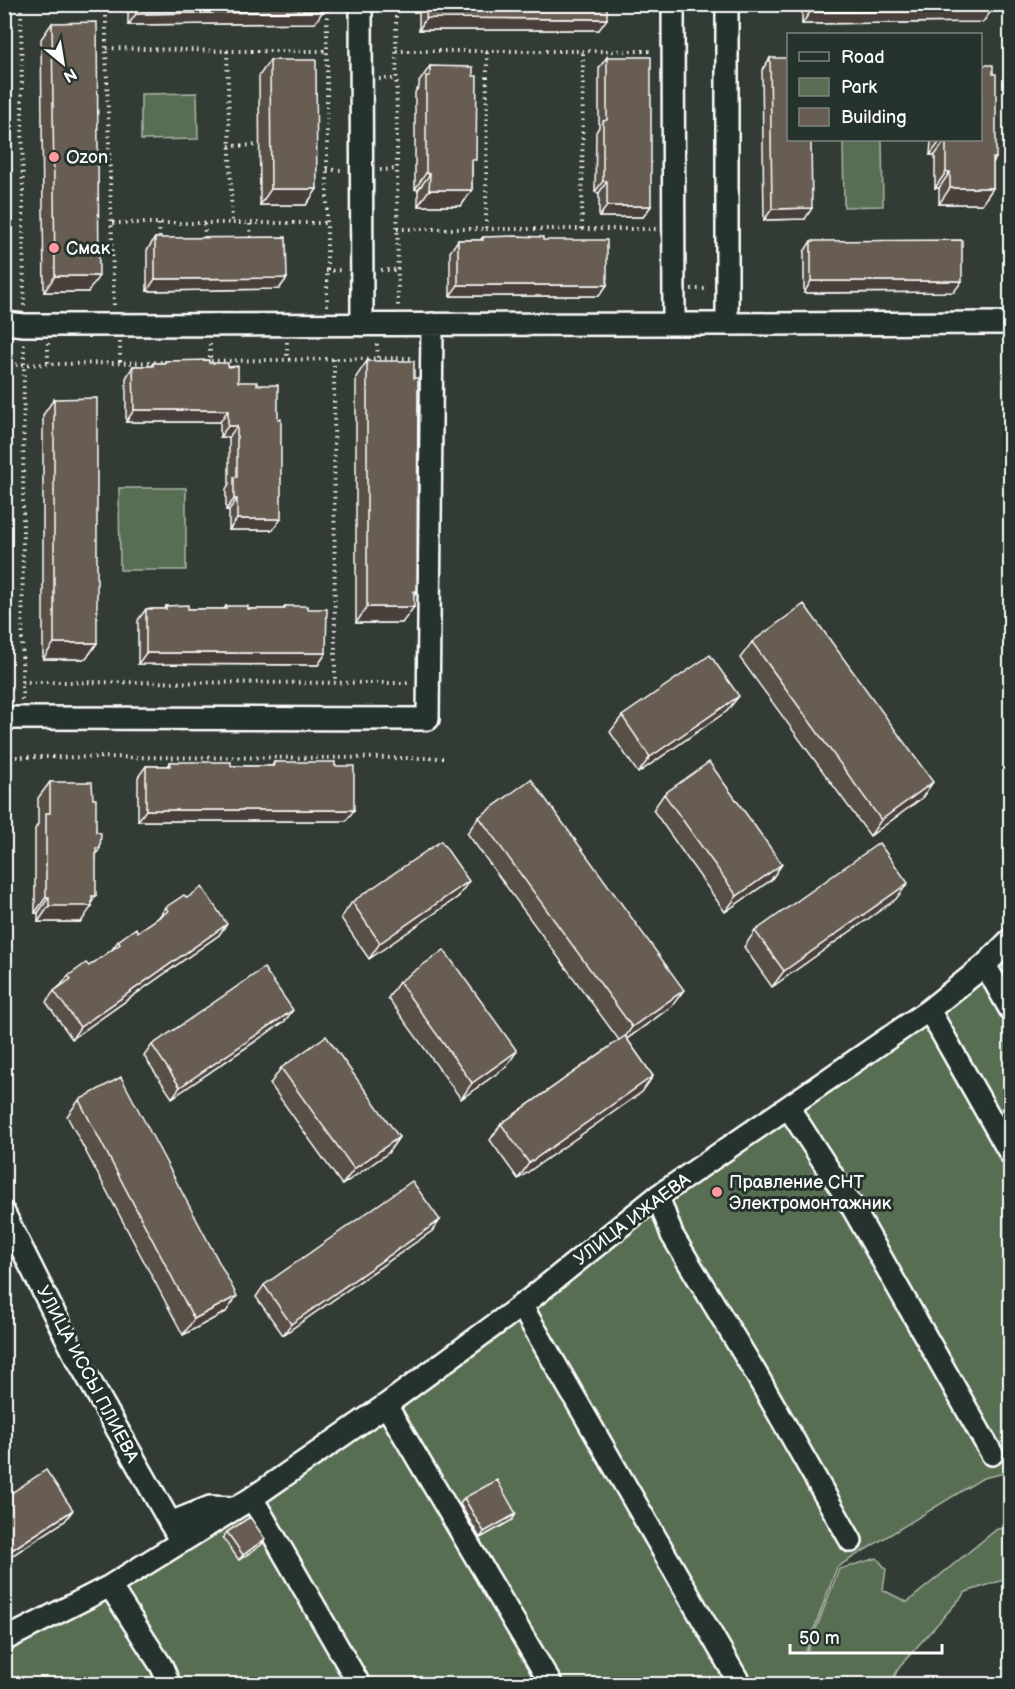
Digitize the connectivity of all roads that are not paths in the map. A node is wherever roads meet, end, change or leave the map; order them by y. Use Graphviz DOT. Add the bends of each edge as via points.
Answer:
graph roads {
  1 [pos="361,4"];
  2 [pos="673,4"];
  3 [pos="727,4"];
  4 [pos="1011,323"];
  5 [pos="432,324"];
  6 [pos="674,324"];
  7 [pos="727,324"];
  8 [pos="14,325"];
  9 [pos="362,325"];
  10 [pos="14,718"];
  11 [pos="1011,940"];
  12 [pos="985,964"];
  13 [pos="929,1010"];
  14 [pos="1011,1010"];
  15 [pos="788,1107"];
  16 [pos="1011,1153"];
  17 [pos="658,1197"];
  18 [pos="4,1213"];
  19 [pos="521,1305"];
  20 [pos="386,1405"];
  21 [pos="992,1454"];
  22 [pos="244,1503"];
  23 [pos="851,1541"];
  24 [pos="110,1586"];
  25 [pos="4,1640"];
  26 [pos="169,1684"];
  27 [pos="359,1684"];
  28 [pos="551,1684"];
  29 [pos="740,1684"];
  1 -- 9 [label="street"];
  2 -- 6 [label="street"];
  3 -- 7 [label="street"];
  4 -- 7 [label="street"];
  5 -- 6 [label="street"];
  5 -- 9 [label="street"];
  5 -- 10 [label="street" via="428,719"];
  6 -- 7 [label="street"];
  8 -- 9 [label="street"];
  11 -- 12 [label="street, УЛИЦА ИЖАЕВА"];
  12 -- 13 [label="street, УЛИЦА ИЖАЕВА"];
  12 -- 14 [label="street"];
  13 -- 15 [label="street, УЛИЦА ИЖАЕВА"];
  13 -- 16 [label="street"];
  15 -- 17 [label="street, УЛИЦА ИЖАЕВА"];
  15 -- 21 [label="street" via="849,1201"];
  17 -- 19 [label="street, УЛИЦА ИЖАЕВА"];
  17 -- 23 [label="street" via="672,1235"];
  18 -- 22 [label="street, УЛИЦА ИССЫ ПЛИЕВА" via="74,1353 173,1528 210,1507"];
  19 -- 20 [label="street, УЛИЦА ИЖАЕВА"];
  19 -- 29 [label="street"];
  20 -- 22 [label="street, УЛИЦА ИЖАЕВА"];
  20 -- 28 [label="street"];
  22 -- 24 [label="street, УЛИЦА ИЖАЕВА"];
  22 -- 27 [label="street"];
  24 -- 25 [label="street, УЛИЦА ИЖАЕВА"];
  24 -- 26 [label="street"];
}
